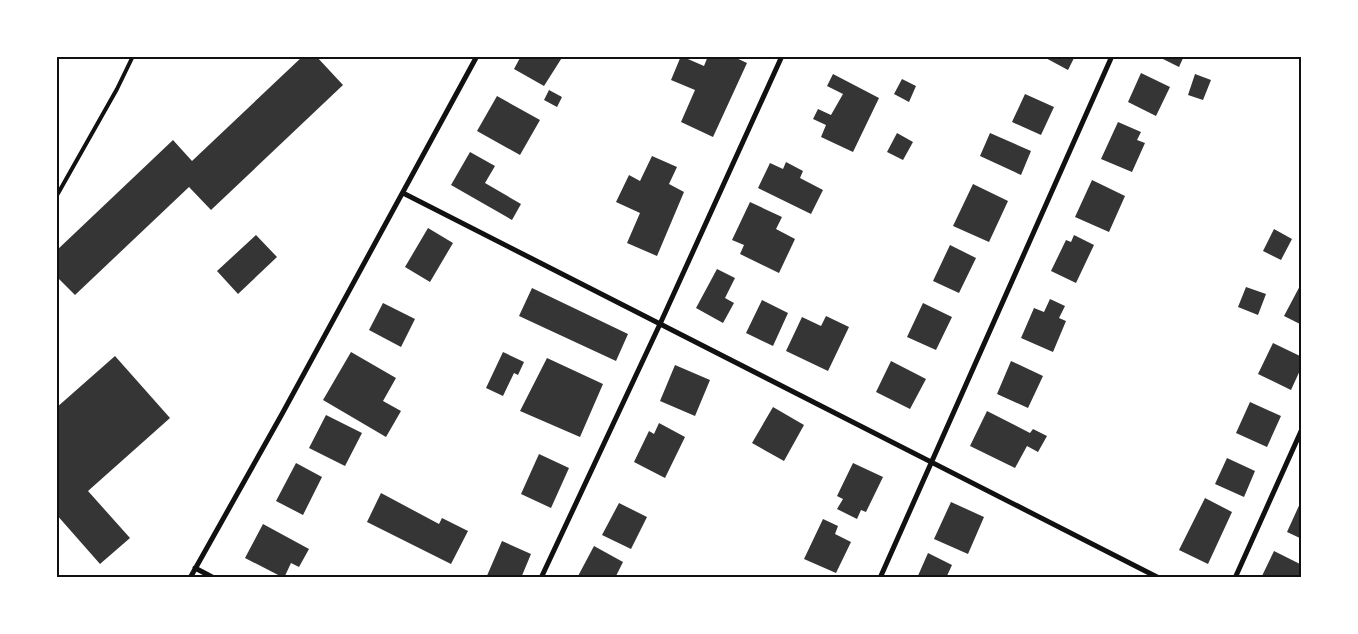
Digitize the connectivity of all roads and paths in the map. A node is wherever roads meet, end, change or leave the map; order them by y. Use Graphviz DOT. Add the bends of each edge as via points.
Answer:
graph roads {
  1 [pos="132,56"];
  2 [pos="477,56"];
  3 [pos="782,56"];
  4 [pos="1112,56"];
  5 [pos="403,192"];
  6 [pos="56,197"];
  7 [pos="660,324"];
  8 [pos="1302,429"];
  9 [pos="932,463"];
  10 [pos="195,568"];
  11 [pos="190,578"];
  12 [pos="214,578"];
  13 [pos="541,578"];
  14 [pos="880,578"];
  15 [pos="1159,578"];
  16 [pos="1235,578"];
  1 -- 6 [label="lane"];
  2 -- 5 [label="street"];
  3 -- 7 [label="street"];
  4 -- 9 [label="street"];
  5 -- 7 [label="street"];
  5 -- 10 [label="street"];
  7 -- 9 [label="street"];
  7 -- 13 [label="street"];
  8 -- 16 [label="street"];
  9 -- 14 [label="street"];
  9 -- 15 [label="street"];
  10 -- 11 [label="street"];
  10 -- 12 [label="street"];
}
